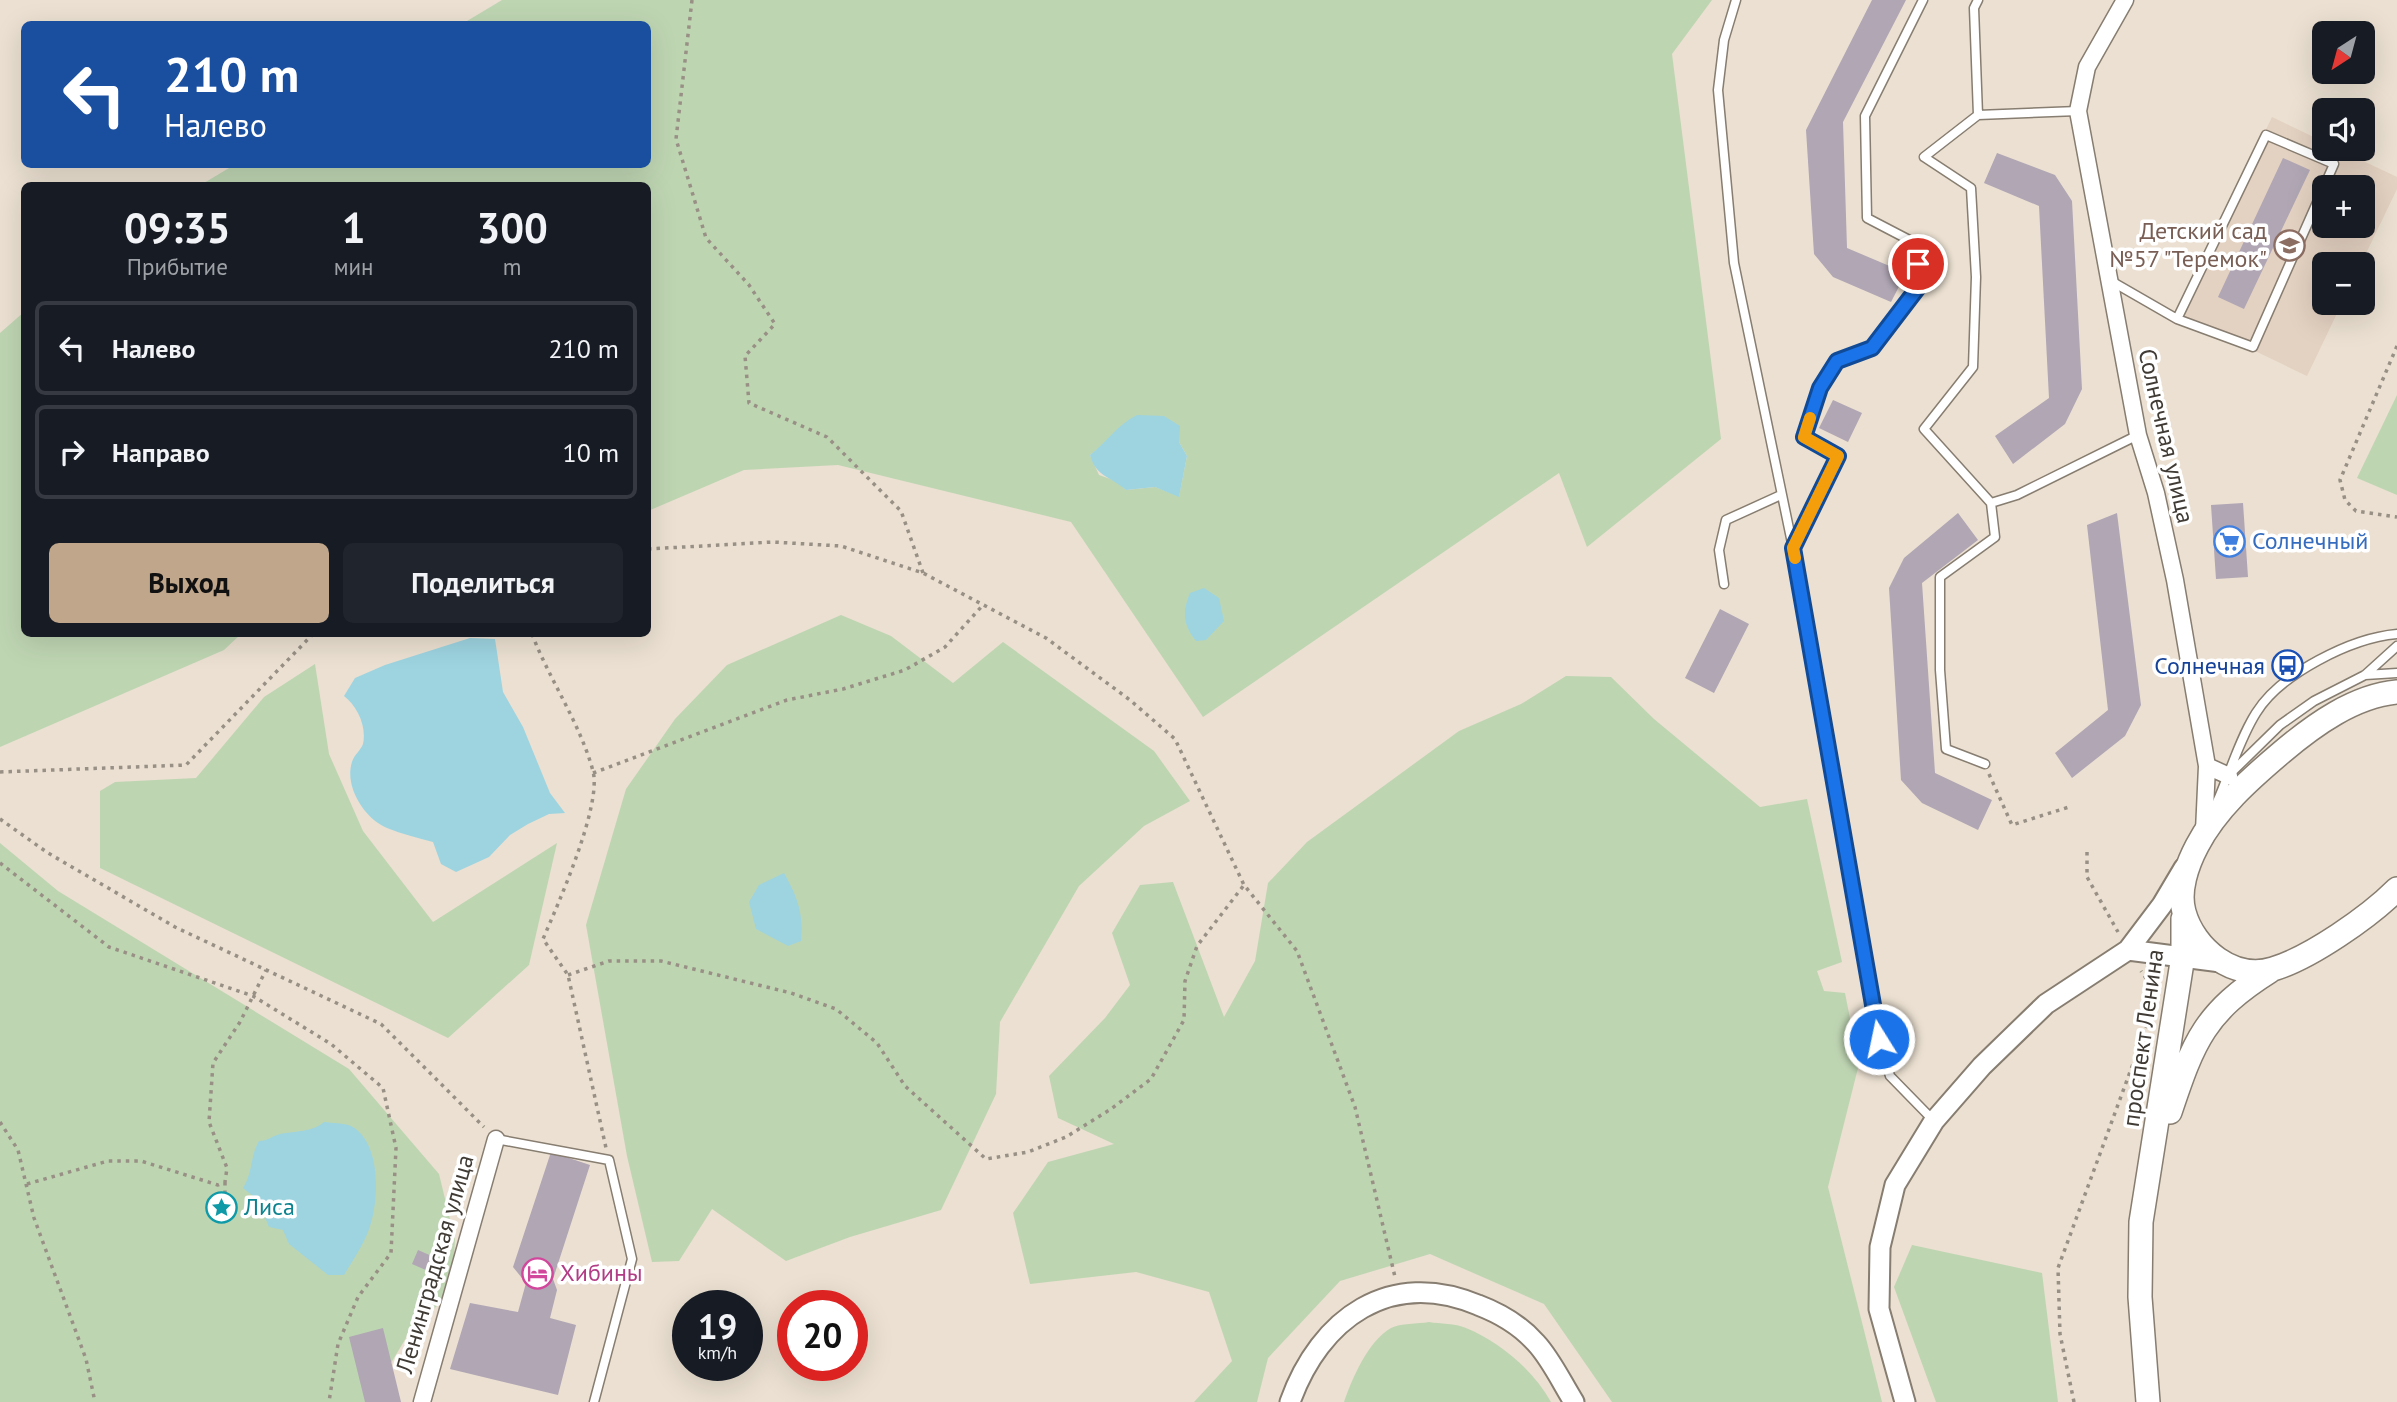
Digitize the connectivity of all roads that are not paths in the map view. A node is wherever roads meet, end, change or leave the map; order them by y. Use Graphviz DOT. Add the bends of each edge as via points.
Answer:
graph roads {
  1 [pos="1736,0"];
  2 [pos="1923,0"];
  3 [pos="2124,0"];
  4 [pos="1974,3"];
  5 [pos="2078,111"];
  6 [pos="1978,114"];
  7 [pos="2111,281"];
  8 [pos="2177,319"];
  9 [pos="2138,435"];
  10 [pos="1780,495"];
  11 [pos="1991,503"];
  12 [pos="1793,548"];
  13 [pos="1724,584"];
  14 [pos="2397,634"];
  15 [pos="2397,646"];
  16 [pos="2397,673"];
  17 [pos="2365,675"];
  18 [pos="2397,692"];
  19 [pos="1985,764"];
  20 [pos="2207,766"];
  21 [pos="2228,776"];
  22 [pos="2254,776"];
  23 [pos="2200,841"];
  24 [pos="2397,889"];
  25 [pos="2183,911"];
  26 [pos="2128,950"];
  27 [pos="2183,956"];
  28 [pos="2221,962"];
  29 [pos="2272,969"];
  30 [pos="1934,1121"];
  31 [pos="496,1139"];
  32 [pos="2151,1172"];
  33 [pos="422,1402"];
  34 [pos="594,1402"];
  35 [pos="1290,1402"];
  36 [pos="1574,1402"];
  37 [pos="1905,1402"];
  38 [pos="2148,1402"];
  1 -- 10 [label="lane" via="1724,40 1719,103 1734,263"];
  2 -- 12 [label="lane" via="1865,116 1867,218 1915,243 1920,285 1872,348 1837,361 1820,388 1804,437 1838,456"];
  3 -- 5 [label="street, Солнечная улица" via="2087,67"];
  4 -- 6 [label="lane"];
  5 -- 6 [label="lane"];
  5 -- 7 [label="street, Солнечная улица"];
  6 -- 11 [label="lane" via="1924,157 1971,188 1976,277 1973,367 1924,429"];
  7 -- 8 [label="lane"];
  7 -- 9 [label="street, Солнечная улица"];
  8 -- 8 [label="lane" via="2266,135 2334,164 2253,347"];
  9 -- 11 [label="lane" via="2017,495"];
  9 -- 20 [label="street, Солнечная улица" via="2175,580"];
  10 -- 12 [label="lane"];
  10 -- 13 [label="lane" via="1726,520 1719,550"];
  11 -- 19 [label="lane" via="1995,537 1940,577 1946,749"];
  12 -- 30 [label="lane" via="1879,1039 1889,1076"];
  14 -- 21 [label="lane" via="2345,648 2296,674 2266,698"];
  15 -- 17 [label="lane"];
  16 -- 17 [label="lane"];
  17 -- 21 [label="lane" via="2280,725"];
  18 -- 22 [label="main road" via="2379,694 2316,726"];
  20 -- 21 [label="street"];
  20 -- 23 [label="street, Солнечная улица"];
  21 -- 22 [label="main road"];
  21 -- 23 [label="lane"];
  22 -- 23 [label="main road"];
  23 -- 25 [label="main road, проспект Ленина" via="2184,883"];
  23 -- 26 [label="street" via="2162,905"];
  24 -- 29 [label="main road, проспект Ленина" via="2333,936"];
  25 -- 27 [label="main road, проспект Ленина"];
  25 -- 28 [label="main road" via="2198,941"];
  26 -- 27 [label="street"];
  26 -- 30 [label="street" via="2046,1004"];
  27 -- 28 [label="street"];
  27 -- 32 [label="main road, проспект Ленина"];
  28 -- 29 [label="main road" via="2247,971"];
  29 -- 32 [label="main road, проспект Ленина" via="2241,989 2211,1018 2184,1070"];
  30 -- 37 [label="street" via="1895,1185 1880,1247 1879,1309"];
  31 -- 33 [label="street, Ленинградская улица"];
  31 -- 34 [label="lane" via="609,1160 632,1259"];
  32 -- 38 [label="main road, проспект Ленина" via="2141,1222 2140,1297"];
  35 -- 36 [label="street" via="1301,1372 1341,1321 1398,1293 1435,1291 1507,1319 1537,1343"];
}
